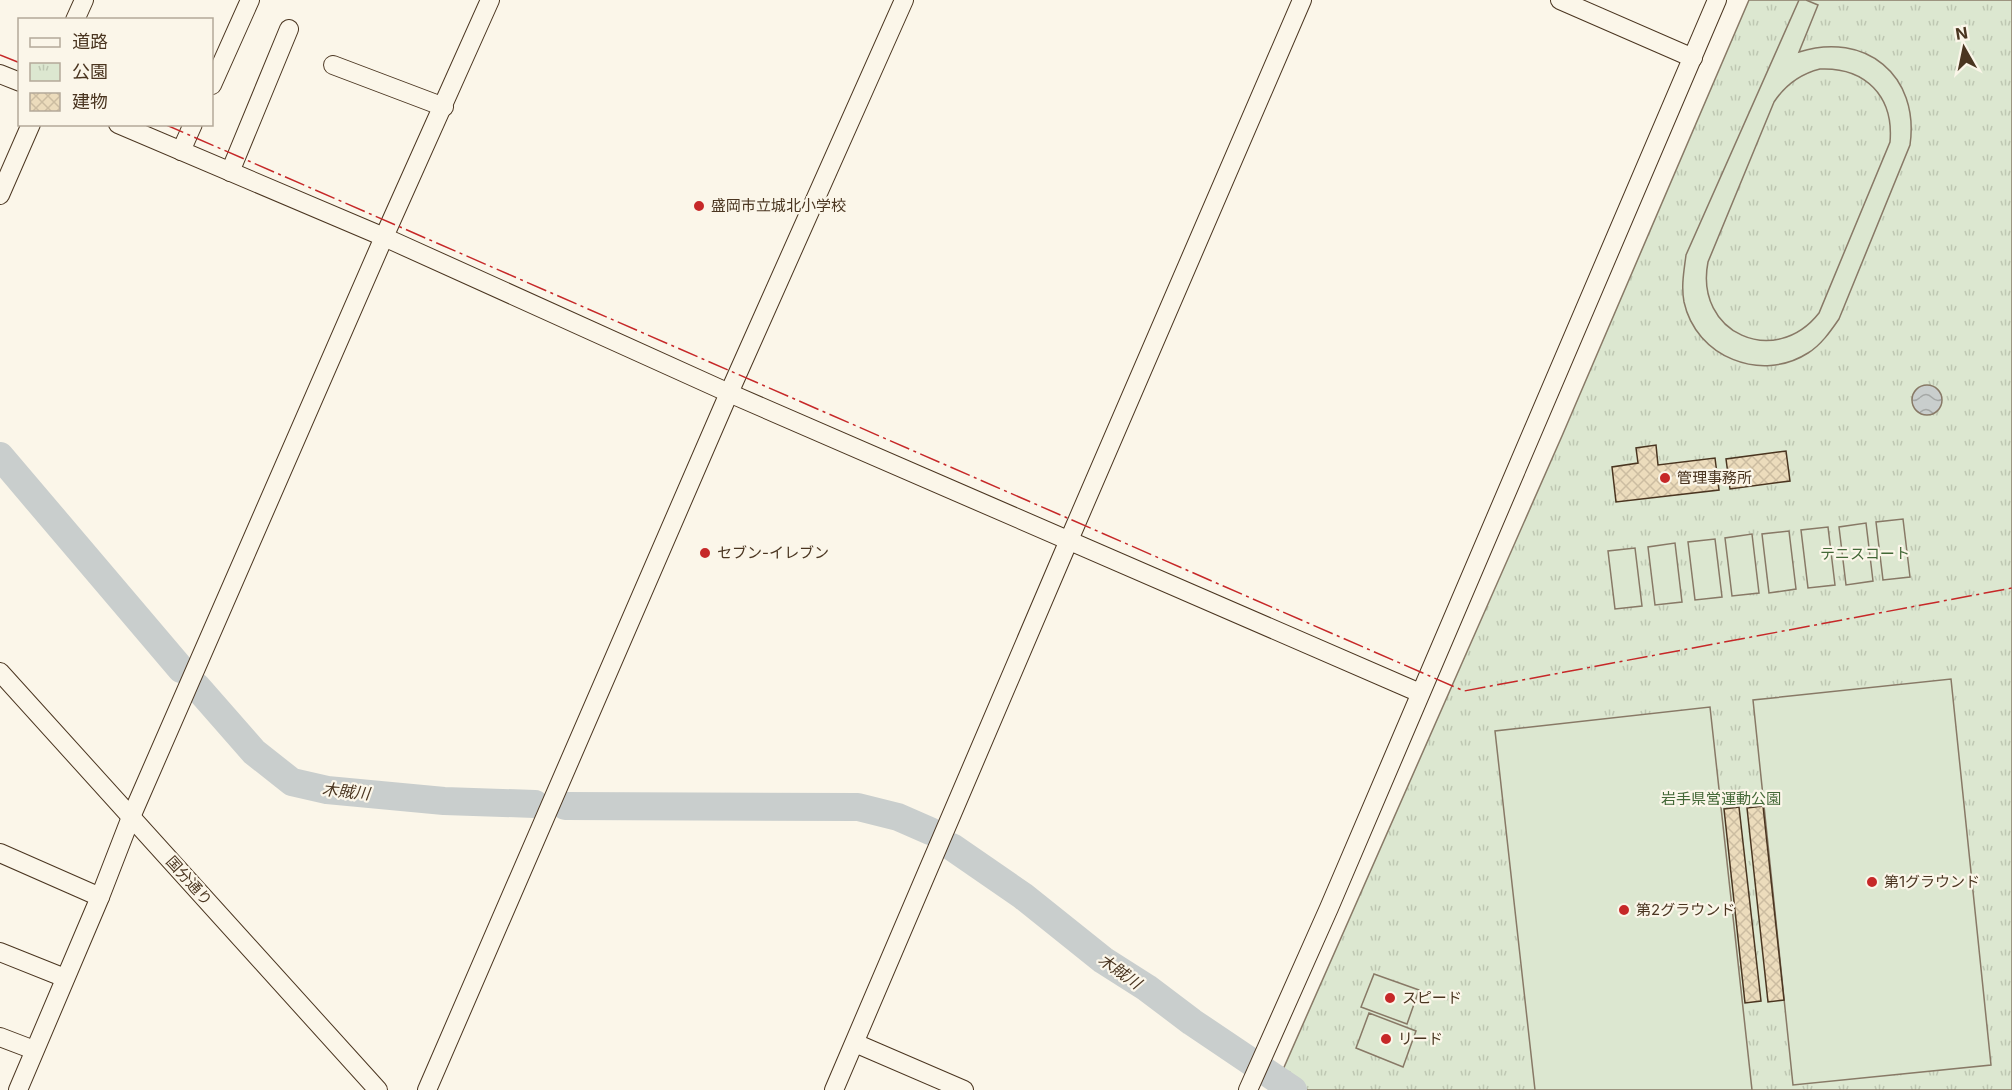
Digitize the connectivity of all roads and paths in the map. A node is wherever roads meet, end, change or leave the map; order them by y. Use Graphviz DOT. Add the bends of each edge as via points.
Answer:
graph roads {
  1 [pos="84,0"];
  2 [pos="250,0"];
  3 [pos="490,0"];
  4 [pos="904,0"];
  5 [pos="1302,0"];
  6 [pos="1560,0"];
  7 [pos="1717,0"];
  8 [pos="76,18"];
  9 [pos="289,29"];
  10 [pos="1693,58"];
  11 [pos="333,65"];
  12 [pos="0,74"];
  13 [pos="18,81"];
  14 [pos="213,83"];
  15 [pos="444,107"];
  16 [pos="29,126"];
  17 [pos="123,126"];
  18 [pos="192,126"];
  19 [pos="181,151"];
  20 [pos="230,172"];
  21 [pos="0,195"];
  22 [pos="384,237"];
  23 [pos="729,393"];
  24 [pos="1069,540"];
  25 [pos="0,672"];
  26 [pos="1420,693"];
  27 [pos="131,817"];
  28 [pos="0,853"];
  29 [pos="100,897"];
  30 [pos="0,952"];
  31 [pos="65,978"];
  32 [pos="0,1037"];
  33 [pos="855,1043"];
  34 [pos="34,1050"];
  35 [pos="1249,1088"];
  36 [pos="18,1090"];
  37 [pos="378,1090"];
  38 [pos="427,1090"];
  39 [pos="834,1090"];
  40 [pos="964,1090"];
  1 -- 8 [label="street"];
  2 -- 14 [label="street"];
  3 -- 15 [label="street"];
  4 -- 23 [label="street"];
  5 -- 24 [label="street"];
  6 -- 10 [label="street"];
  7 -- 10 [label="street"];
  9 -- 20 [label="street"];
  10 -- 26 [label="street"];
  11 -- 15 [label="street"];
  12 -- 13 [label="street"];
  15 -- 22 [label="street"];
  16 -- 21 [label="street"];
  17 -- 19 [label="street"];
  18 -- 19 [label="street"];
  19 -- 20 [label="street"];
  20 -- 22 [label="street"];
  22 -- 23 [label="street"];
  22 -- 27 [label="street"];
  23 -- 24 [label="street"];
  23 -- 38 [label="street"];
  24 -- 26 [label="street"];
  24 -- 33 [label="street"];
  25 -- 27 [label="street, 国分通り"];
  26 -- 35 [label="street"];
  27 -- 29 [label="street"];
  27 -- 37 [label="street, 国分通り"];
  28 -- 29 [label="street"];
  29 -- 31 [label="street"];
  30 -- 31 [label="street"];
  31 -- 34 [label="street"];
  32 -- 34 [label="street"];
  33 -- 39 [label="street"];
  33 -- 40 [label="street"];
  34 -- 36 [label="street"];
}
